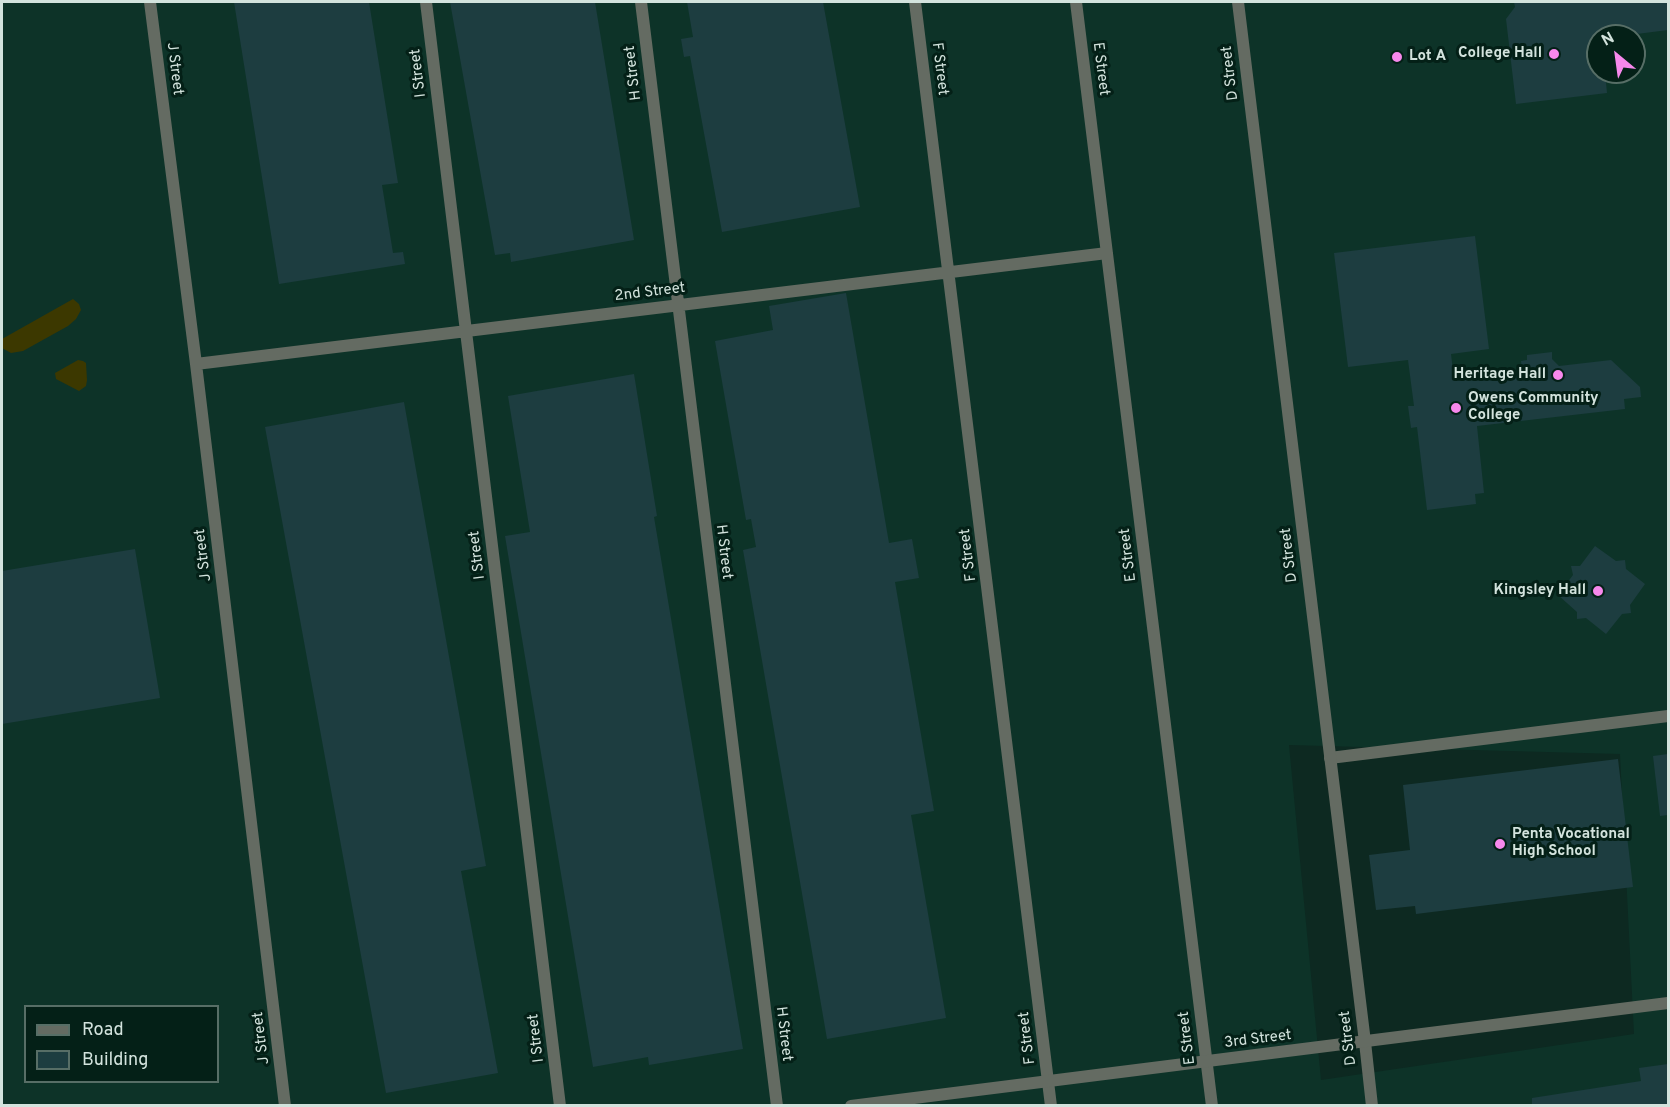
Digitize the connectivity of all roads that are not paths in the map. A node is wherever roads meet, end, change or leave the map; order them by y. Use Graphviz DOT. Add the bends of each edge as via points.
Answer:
graph roads {
  1 [pos="150,2"];
  2 [pos="426,2"];
  3 [pos="641,2"];
  4 [pos="915,2"];
  5 [pos="1076,2"];
  6 [pos="1238,2"];
  7 [pos="1107,253"];
  8 [pos="950,272"];
  9 [pos="678,305"];
  10 [pos="465,330"];
  11 [pos="196,364"];
  12 [pos="1668,716"];
  13 [pos="1330,758"];
  14 [pos="1668,1003"];
  15 [pos="1365,1042"];
  16 [pos="1206,1061"];
  17 [pos="1048,1081"];
  18 [pos="285,1106"];
  19 [pos="560,1106"];
  20 [pos="777,1106"];
  21 [pos="851,1106"];
  22 [pos="1052,1106"];
  23 [pos="1212,1106"];
  24 [pos="1372,1106"];
  1 -- 11 [label="street, J Street"];
  2 -- 10 [label="street, I Street"];
  3 -- 9 [label="street, H Street"];
  4 -- 8 [label="street, F Street"];
  5 -- 7 [label="street, E Street"];
  6 -- 13 [label="street, D Street"];
  7 -- 8 [label="street, 2nd Street"];
  7 -- 16 [label="street, E Street"];
  8 -- 9 [label="street, 2nd Street"];
  8 -- 17 [label="street, F Street"];
  9 -- 10 [label="street, 2nd Street"];
  9 -- 20 [label="street, H Street"];
  10 -- 11 [label="street, 2nd Street"];
  10 -- 19 [label="street, I Street"];
  11 -- 18 [label="street, J Street"];
  12 -- 13 [label="street"];
  13 -- 15 [label="street, D Street"];
  14 -- 15 [label="street, 3rd Street"];
  15 -- 16 [label="street, 3rd Street"];
  15 -- 24 [label="street, D Street"];
  16 -- 17 [label="street, 3rd Street"];
  16 -- 23 [label="street, E Street"];
  17 -- 21 [label="street, 3rd Street"];
  17 -- 22 [label="street, F Street"];
}
